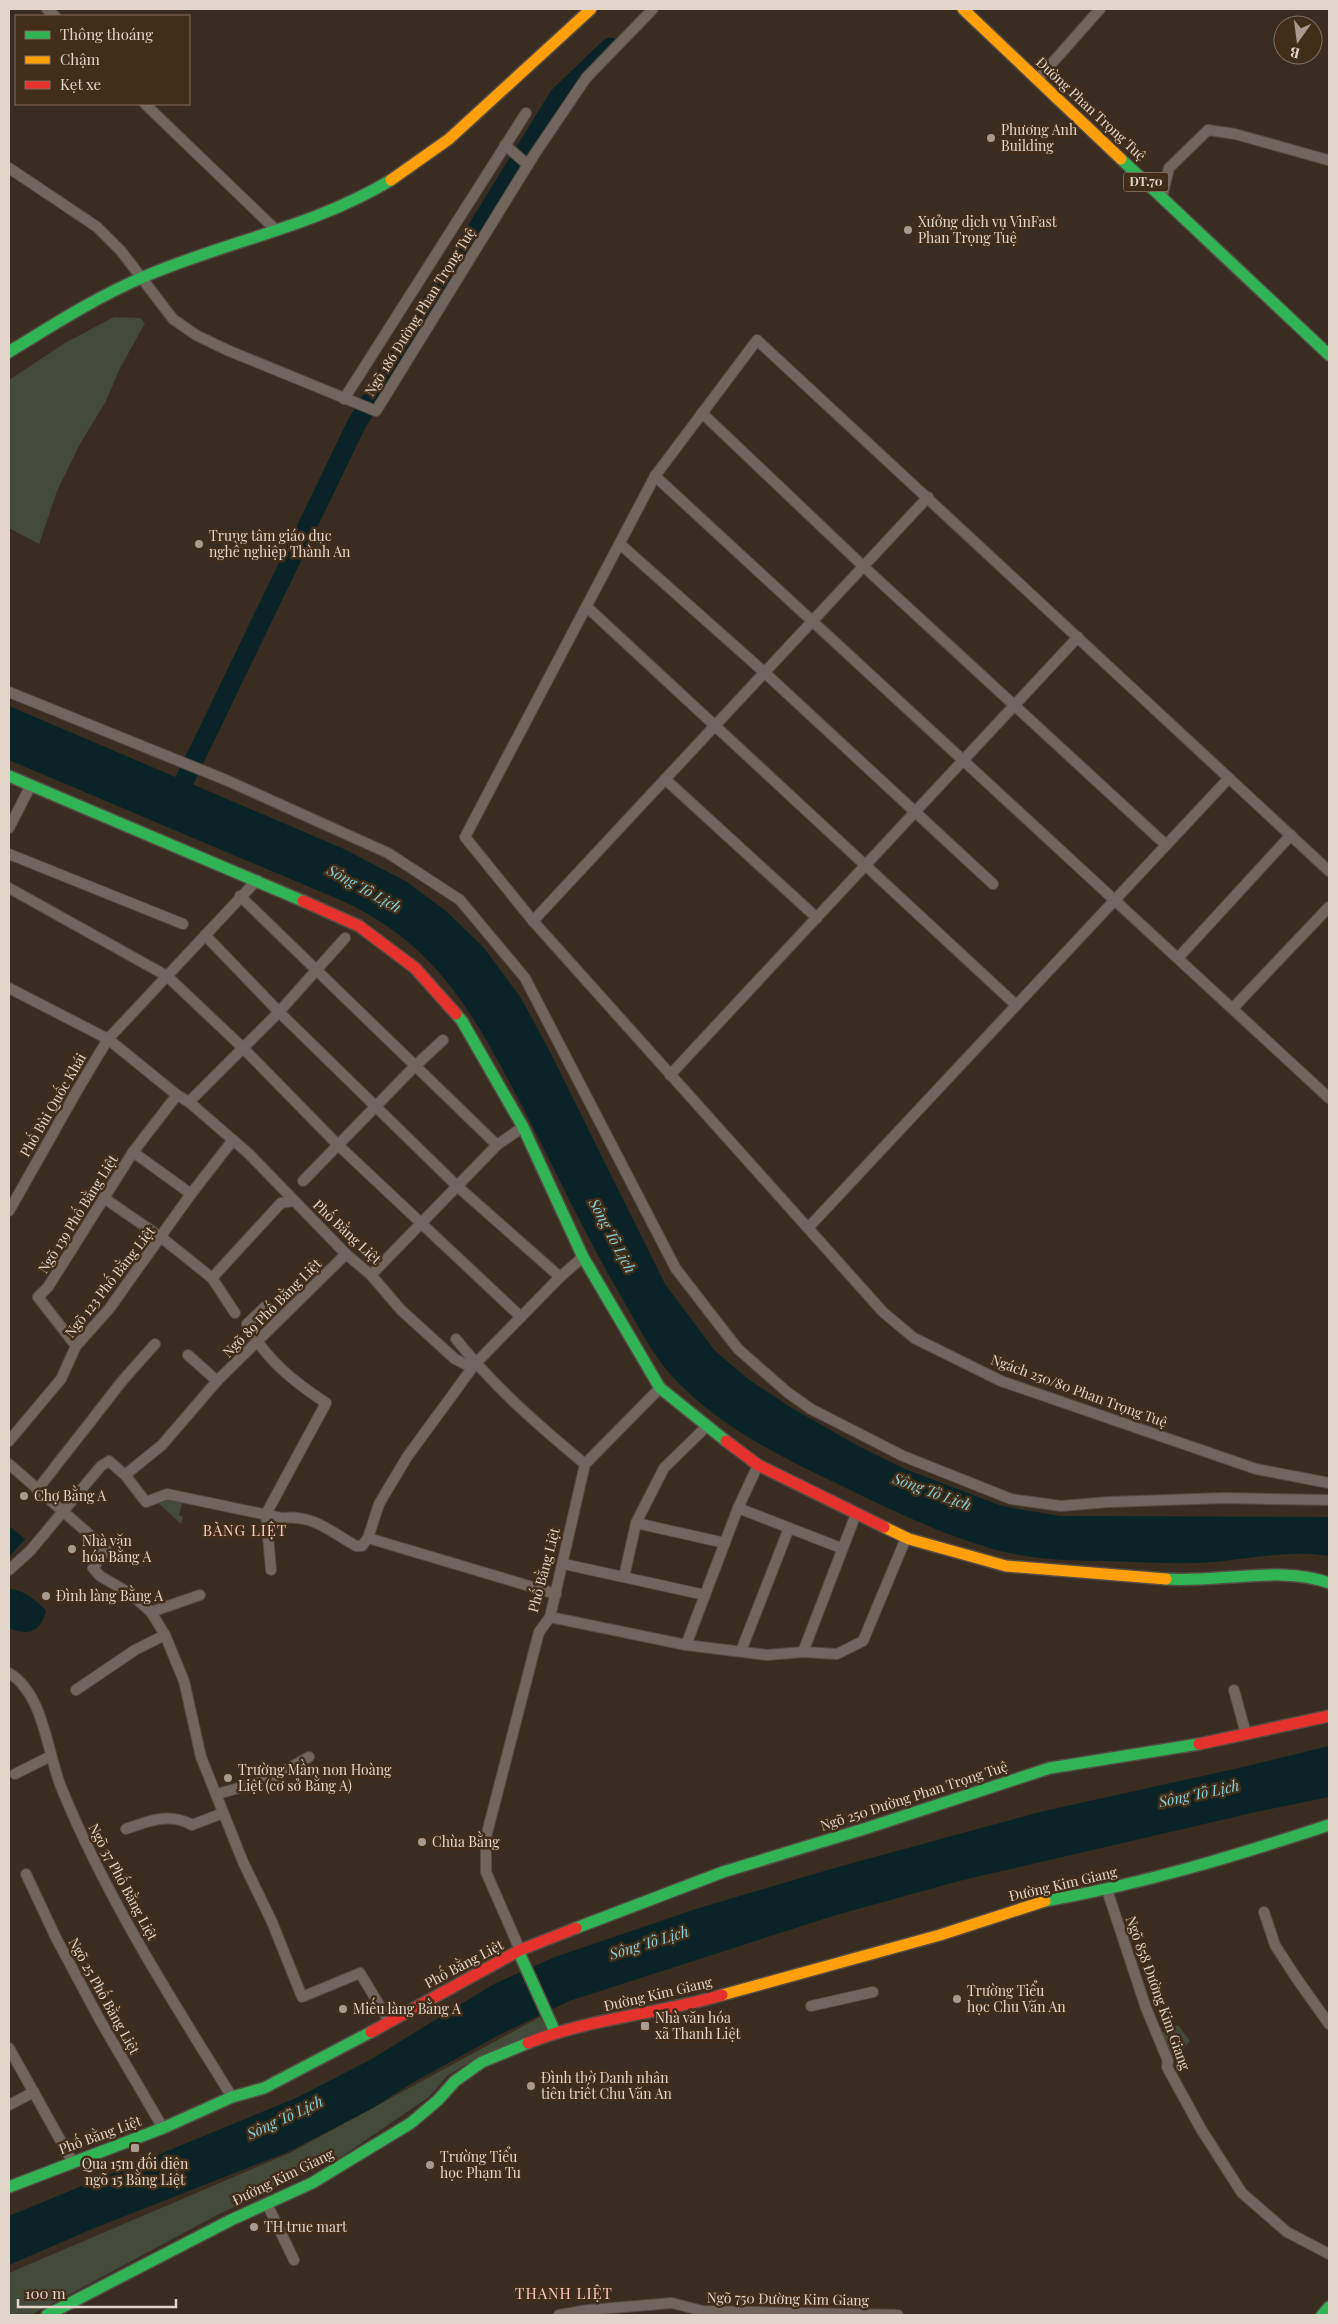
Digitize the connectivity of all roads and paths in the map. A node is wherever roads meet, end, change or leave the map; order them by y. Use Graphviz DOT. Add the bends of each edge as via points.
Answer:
graph roads {
  1 [pos="591,9"];
  2 [pos="653,9"];
  3 [pos="963,9"];
  4 [pos="1100,9"];
  5 [pos="1038,80"];
  6 [pos="147,105"];
  7 [pos="526,113"];
  8 [pos="505,145"];
  9 [pos="523,159"];
  10 [pos="1328,160"];
  11 [pos="9,168"];
  12 [pos="1162,197"];
  13 [pos="276,230"];
  14 [pos="141,278"];
  15 [pos="9,352"];
  16 [pos="1329,355"];
  17 [pos="344,399"];
  18 [pos="702,413"];
  19 [pos="655,476"];
  20 [pos="928,497"];
  21 [pos="620,544"];
  22 [pos="863,566"];
  23 [pos="587,607"];
  24 [pos="813,620"];
  25 [pos="1078,637"];
  26 [pos="764,672"];
  27 [pos="9,692"];
  28 [pos="1014,705"];
  29 [pos="715,725"];
  30 [pos="963,760"];
  31 [pos="9,776"];
  32 [pos="665,778"];
  33 [pos="1229,778"];
  34 [pos="32,785"];
  35 [pos="915,812"];
  36 [pos="9,828"];
  37 [pos="1291,835"];
  38 [pos="1166,845"];
  39 [pos="9,854"];
  40 [pos="866,865"];
  41 [pos="1329,870"];
  42 [pos="258,880"];
  43 [pos="993,884"];
  44 [pos="9,888"];
  45 [pos="240,896"];
  46 [pos="1115,901"];
  47 [pos="1329,907"];
  48 [pos="817,918"];
  49 [pos="533,921"];
  50 [pos="183,924"];
  51 [pos="205,934"];
  52 [pos="345,938"];
  53 [pos="1178,958"];
  54 [pos="318,970"];
  55 [pos="167,976"];
  56 [pos="9,988"];
  57 [pos="1016,1005"];
  58 [pos="1236,1010"];
  59 [pos="279,1012"];
  60 [pos="108,1039"];
  61 [pos="443,1040"];
  62 [pos="242,1047"];
  63 [pos="414,1067"];
  64 [pos="670,1074"];
  65 [pos="177,1095"];
  66 [pos="1329,1098"];
  67 [pos="189,1102"];
  68 [pos="376,1106"];
  69 [pos="523,1127"];
  70 [pos="233,1140"];
  71 [pos="338,1145"];
  72 [pos="497,1145"];
  73 [pos="133,1152"];
  74 [pos="303,1181"];
  75 [pos="457,1186"];
  76 [pos="191,1194"];
  77 [pos="104,1198"];
  78 [pos="293,1200"];
  79 [pos="9,1211"];
  80 [pos="421,1224"];
  81 [pos="808,1228"];
  82 [pos="162,1238"];
  83 [pos="346,1254"];
  84 [pos="583,1257"];
  85 [pos="371,1275"];
  86 [pos="560,1277"];
  87 [pos="212,1278"];
  88 [pos="266,1306"];
  89 [pos="235,1313"];
  90 [pos="521,1317"];
  91 [pos="456,1339"];
  92 [pos="256,1343"];
  93 [pos="155,1344"];
  94 [pos="76,1346"];
  95 [pos="188,1355"];
  96 [pos="476,1364"];
  97 [pos="217,1381"];
  98 [pos="660,1388"];
  99 [pos="706,1428"];
  100 [pos="9,1441"];
  101 [pos="9,1464"];
  102 [pos="585,1464"];
  103 [pos="758,1464"];
  104 [pos="125,1475"];
  105 [pos="1329,1483"];
  106 [pos="37,1490"];
  107 [pos="1329,1500"];
  108 [pos="738,1508"];
  109 [pos="62,1512"];
  110 [pos="266,1514"];
  111 [pos="856,1514"];
  112 [pos="636,1523"];
  113 [pos="788,1528"];
  114 [pos="368,1538"];
  115 [pos="906,1538"];
  116 [pos="725,1542"];
  117 [pos="841,1548"];
  118 [pos="564,1564"];
  119 [pos="9,1570"];
  120 [pos="271,1570"];
  121 [pos="624,1577"];
  122 [pos="1329,1583"];
  123 [pos="556,1594"];
  124 [pos="200,1595"];
  125 [pos="705,1595"];
  126 [pos="151,1612"];
  127 [pos="550,1617"];
  128 [pos="166,1635"];
  129 [pos="686,1645"];
  130 [pos="741,1652"];
  131 [pos="804,1652"];
  132 [pos="9,1673"];
  133 [pos="76,1690"];
  134 [pos="1234,1690"];
  135 [pos="1329,1716"];
  136 [pos="1246,1734"];
  137 [pos="51,1756"];
  138 [pos="309,1757"];
  139 [pos="15,1774"];
  140 [pos="216,1794"];
  141 [pos="223,1813"];
  142 [pos="1329,1825"];
  143 [pos="126,1829"];
  144 [pos="26,1874"];
  145 [pos="1107,1890"];
  146 [pos="1264,1912"];
  147 [pos="520,1954"];
  148 [pos="873,1992"];
  149 [pos="811,2006"];
  150 [pos="389,2021"];
  151 [pos="1329,2024"];
  152 [pos="554,2029"];
  153 [pos="9,2048"];
  154 [pos="34,2092"];
  155 [pos="232,2097"];
  156 [pos="9,2105"];
  157 [pos="162,2128"];
  158 [pos="72,2161"];
  159 [pos="9,2186"];
  160 [pos="267,2204"];
  161 [pos="1329,2254"];
  162 [pos="294,2260"];
  163 [pos="1329,2307"];
  164 [pos="616,2311"];
  165 [pos="749,2314"];
  166 [pos="46,2315"];
  167 [pos="559,2315"];
  168 [pos="898,2315"];
  169 [pos="1322,2315"];
  1 -- 13 [label="street" via="449,139 406,172 367,196"];
  2 -- 9 [label="street, Ngõ 186 Đường Phan Trọng Tuệ" via="586,78"];
  3 -- 5 [label="street, Đường Phan Trọng Tuệ / ĐT.70"];
  4 -- 5 [label="street"];
  5 -- 12 [label="street, Đường Phan Trọng Tuệ / ĐT.70"];
  6 -- 13 [label="street"];
  7 -- 8 [label="street"];
  8 -- 9 [label="street"];
  8 -- 17 [label="street"];
  9 -- 17 [label="street, Ngõ 186 Đường Phan Trọng Tuệ" via="376,411"];
  10 -- 12 [label="street" via="1235,134 1208,130 1169,168"];
  11 -- 14 [label="street, Ngõ 186 Đường Phan Trọng Tuệ" via="96,227 121,251"];
  12 -- 16 [label="street, Đường Phan Trọng Tuệ / ĐT.70"];
  13 -- 14 [label="street"];
  14 -- 15 [label="street" via="59,320"];
  14 -- 17 [label="street, Ngõ 186 Đường Phan Trọng Tuệ" via="173,319 196,336"];
  18 -- 19 [label="street"];
  18 -- 20 [label="street" via="757,340"];
  18 -- 22 [label="street"];
  19 -- 21 [label="street"];
  19 -- 24 [label="street"];
  20 -- 22 [label="street"];
  20 -- 25 [label="street"];
  21 -- 23 [label="street"];
  21 -- 26 [label="street"];
  22 -- 24 [label="street"];
  22 -- 28 [label="street"];
  23 -- 29 [label="street"];
  23 -- 49 [label="street, Ngách 250/80 Phan Trọng Tuệ" via="466,837"];
  24 -- 26 [label="street"];
  24 -- 30 [label="street"];
  25 -- 28 [label="street"];
  25 -- 33 [label="street"];
  26 -- 29 [label="street"];
  26 -- 35 [label="street"];
  27 -- 107 [label="street" via="226,780 388,853 460,900 525,978 676,1269 738,1349 787,1392 812,1409 903,1456 1011,1499 1061,1506 1224,1498"];
  28 -- 30 [label="street"];
  28 -- 38 [label="street"];
  29 -- 32 [label="street"];
  29 -- 40 [label="street"];
  30 -- 35 [label="street"];
  30 -- 46 [label="street"];
  31 -- 34 [label="street"];
  32 -- 48 [label="street"];
  32 -- 49 [label="street"];
  33 -- 37 [label="street"];
  33 -- 38 [label="street"];
  34 -- 36 [label="street"];
  34 -- 42 [label="street"];
  35 -- 40 [label="street"];
  35 -- 43 [label="street"];
  37 -- 41 [label="street"];
  37 -- 53 [label="street"];
  38 -- 46 [label="street"];
  39 -- 50 [label="street"];
  40 -- 48 [label="street"];
  40 -- 57 [label="street"];
  42 -- 45 [label="street, Phố Bùi Quốc Khái"];
  42 -- 69 [label="street" via="359,926 416,968 462,1021"];
  44 -- 55 [label="street"];
  45 -- 51 [label="street, Phố Bùi Quốc Khái"];
  45 -- 54 [label="street"];
  46 -- 53 [label="street"];
  46 -- 57 [label="street"];
  47 -- 58 [label="street"];
  48 -- 64 [label="street"];
  49 -- 64 [label="street, Ngách 250/80 Phan Trọng Tuệ"];
  51 -- 55 [label="street, Phố Bùi Quốc Khái"];
  51 -- 59 [label="street"];
  52 -- 54 [label="street"];
  53 -- 58 [label="street"];
  54 -- 59 [label="street"];
  54 -- 63 [label="street"];
  55 -- 60 [label="street, Phố Bùi Quốc Khái"];
  55 -- 62 [label="street"];
  56 -- 60 [label="street, Phố Bằng Liệt"];
  57 -- 81 [label="street"];
  58 -- 66 [label="street"];
  59 -- 62 [label="street"];
  59 -- 68 [label="street"];
  60 -- 65 [label="street, Phố Bằng Liệt"];
  60 -- 79 [label="street, Phố Bùi Quốc Khái"];
  61 -- 63 [label="street"];
  62 -- 67 [label="street"];
  62 -- 71 [label="street"];
  63 -- 68 [label="street"];
  63 -- 72 [label="street"];
  64 -- 81 [label="street, Ngách 250/80 Phan Trọng Tuệ"];
  65 -- 67 [label="street, Phố Bằng Liệt"];
  65 -- 73 [label="street, Ngõ 139 Phố Bằng Liệt"];
  67 -- 70 [label="street, Phố Bằng Liệt"];
  68 -- 71 [label="street"];
  68 -- 75 [label="street"];
  69 -- 72 [label="street"];
  69 -- 84 [label="street"];
  70 -- 76 [label="street, Ngõ 123 Phố Bằng Liệt"];
  70 -- 78 [label="street, Phố Bằng Liệt"];
  71 -- 74 [label="street"];
  71 -- 80 [label="street"];
  72 -- 75 [label="street"];
  73 -- 76 [label="street"];
  73 -- 77 [label="street, Ngõ 139 Phố Bằng Liệt"];
  75 -- 80 [label="street"];
  75 -- 86 [label="street"];
  76 -- 82 [label="street, Ngõ 123 Phố Bằng Liệt"];
  77 -- 82 [label="street"];
  77 -- 94 [label="street, Ngõ 139 Phố Bằng Liệt" via="48,1287 38,1297"];
  78 -- 83 [label="street, Phố Bằng Liệt"];
  78 -- 87 [label="street" via="281,1203"];
  80 -- 85 [label="street"];
  80 -- 90 [label="street"];
  81 -- 105 [label="street, Ngách 250/80 Phan Trọng Tuệ" via="883,1312 914,1338 1001,1381 1256,1469"];
  82 -- 87 [label="street"];
  82 -- 94 [label="street, Ngõ 123 Phố Bằng Liệt" via="109,1309"];
  83 -- 85 [label="street, Phố Bằng Liệt"];
  83 -- 92 [label="street, Ngõ 89 Phố Bằng Liệt"];
  84 -- 86 [label="street"];
  84 -- 98 [label="street"];
  85 -- 96 [label="street, Phố Bằng Liệt" via="401,1310 455,1359 465,1364"];
  86 -- 90 [label="street"];
  87 -- 89 [label="street"];
  88 -- 92 [label="street" via="247,1324"];
  90 -- 96 [label="street"];
  91 -- 96 [label="street"];
  92 -- 97 [label="street, Ngõ 89 Phố Bằng Liệt"];
  92 -- 110 [label="street" via="293,1382 326,1403"];
  93 -- 106 [label="street"];
  94 -- 100 [label="street, Ngõ 123 Phố Bằng Liệt" via="61,1380"];
  95 -- 97 [label="street"];
  96 -- 102 [label="street, Phố Bằng Liệt" via="541,1428"];
  96 -- 114 [label="street" via="407,1457 379,1504"];
  97 -- 104 [label="street, Ngõ 89 Phố Bằng Liệt" via="162,1444"];
  98 -- 99 [label="street"];
  98 -- 102 [label="street"];
  99 -- 103 [label="street"];
  99 -- 112 [label="street" via="664,1468"];
  101 -- 106 [label="street"];
  102 -- 118 [label="street, Phố Bằng Liệt"];
  103 -- 108 [label="street"];
  103 -- 111 [label="street"];
  104 -- 109 [label="street" via="109,1461"];
  104 -- 110 [label="street" via="146,1502 167,1494"];
  106 -- 109 [label="street"];
  108 -- 113 [label="street"];
  108 -- 116 [label="street"];
  109 -- 119 [label="street" via="30,1551"];
  109 -- 126 [label="street" via="106,1548 93,1568 100,1576 131,1594"];
  110 -- 114 [label="street" via="282,1518 295,1516 321,1524 356,1546 362,1546"];
  110 -- 120 [label="street"];
  111 -- 115 [label="street"];
  111 -- 117 [label="street"];
  112 -- 116 [label="street"];
  112 -- 121 [label="street"];
  113 -- 117 [label="street"];
  113 -- 130 [label="street"];
  114 -- 123 [label="street"];
  115 -- 122 [label="street" via="1006,1566 1176,1580 1300,1577"];
  115 -- 131 [label="street" via="864,1641 837,1654"];
  116 -- 125 [label="street"];
  117 -- 131 [label="street"];
  118 -- 121 [label="street"];
  118 -- 123 [label="street, Phố Bằng Liệt"];
  121 -- 125 [label="street"];
  123 -- 127 [label="street, Phố Bằng Liệt"];
  124 -- 126 [label="street"];
  125 -- 129 [label="street"];
  126 -- 128 [label="street"];
  127 -- 129 [label="street"];
  127 -- 147 [label="street, Phố Bằng Liệt" via="539,1632 495,1798 486,1846 486,1872"];
  128 -- 133 [label="street" via="135,1650"];
  128 -- 140 [label="street" via="184,1681 201,1757"];
  129 -- 130 [label="street"];
  130 -- 131 [label="street" via="767,1655"];
  132 -- 137 [label="street, Ngõ 37 Phố Bằng Liệt" via="30,1695 45,1730"];
  134 -- 136 [label="street"];
  135 -- 136 [label="street, Ngõ 250 Đường Phan Trọng Tuệ"];
  136 -- 147 [label="street, Ngõ 250 Đường Phan Trọng Tuệ" via="1050,1768 723,1872"];
  137 -- 139 [label="street"];
  137 -- 155 [label="street, Ngõ 37 Phố Bằng Liệt" via="82,1838 160,1979"];
  138 -- 140 [label="street" via="268,1780"];
  140 -- 141 [label="street"];
  141 -- 143 [label="street" via="192,1825 183,1820 162,1818"];
  141 -- 150 [label="street" via="302,1998 360,1973"];
  142 -- 145 [label="street, Đường Kim Giang" via="1212,1863"];
  144 -- 157 [label="street, Ngõ 25 Phố Bằng Liệt" via="56,1938"];
  145 -- 152 [label="street, Đường Kim Giang" via="1034,1903 940,1935 692,2004"];
  145 -- 161 [label="street, Ngõ 858 Đường Kim Giang" via="1168,2061 1167,2067 1201,2129 1242,2192 1287,2232"];
  146 -- 151 [label="street" via="1275,1946"];
  147 -- 150 [label="street, Phố Bằng Liệt"];
  147 -- 152 [label="street"];
  148 -- 149 [label="street"];
  150 -- 155 [label="street, Phố Bằng Liệt" via="264,2088"];
  152 -- 160 [label="street, Đường Kim Giang" via="482,2062 455,2080 411,2123 312,2183"];
  153 -- 154 [label="street"];
  154 -- 156 [label="street"];
  154 -- 158 [label="street"];
  155 -- 157 [label="street, Phố Bằng Liệt"];
  157 -- 158 [label="street, Phố Bằng Liệt"];
  158 -- 159 [label="street, Phố Bằng Liệt"];
  160 -- 162 [label="street"];
  160 -- 166 [label="street, Đường Kim Giang"];
  163 -- 169 [label="street"];
  164 -- 165 [label="street, Ngõ 750 Đường Kim Giang" via="672,2304 703,2311"];
  164 -- 167 [label="street, Ngõ 750 Đường Kim Giang" via="588,2310"];
  165 -- 168 [label="street, Ngõ 750 Đường Kim Giang"];
}
